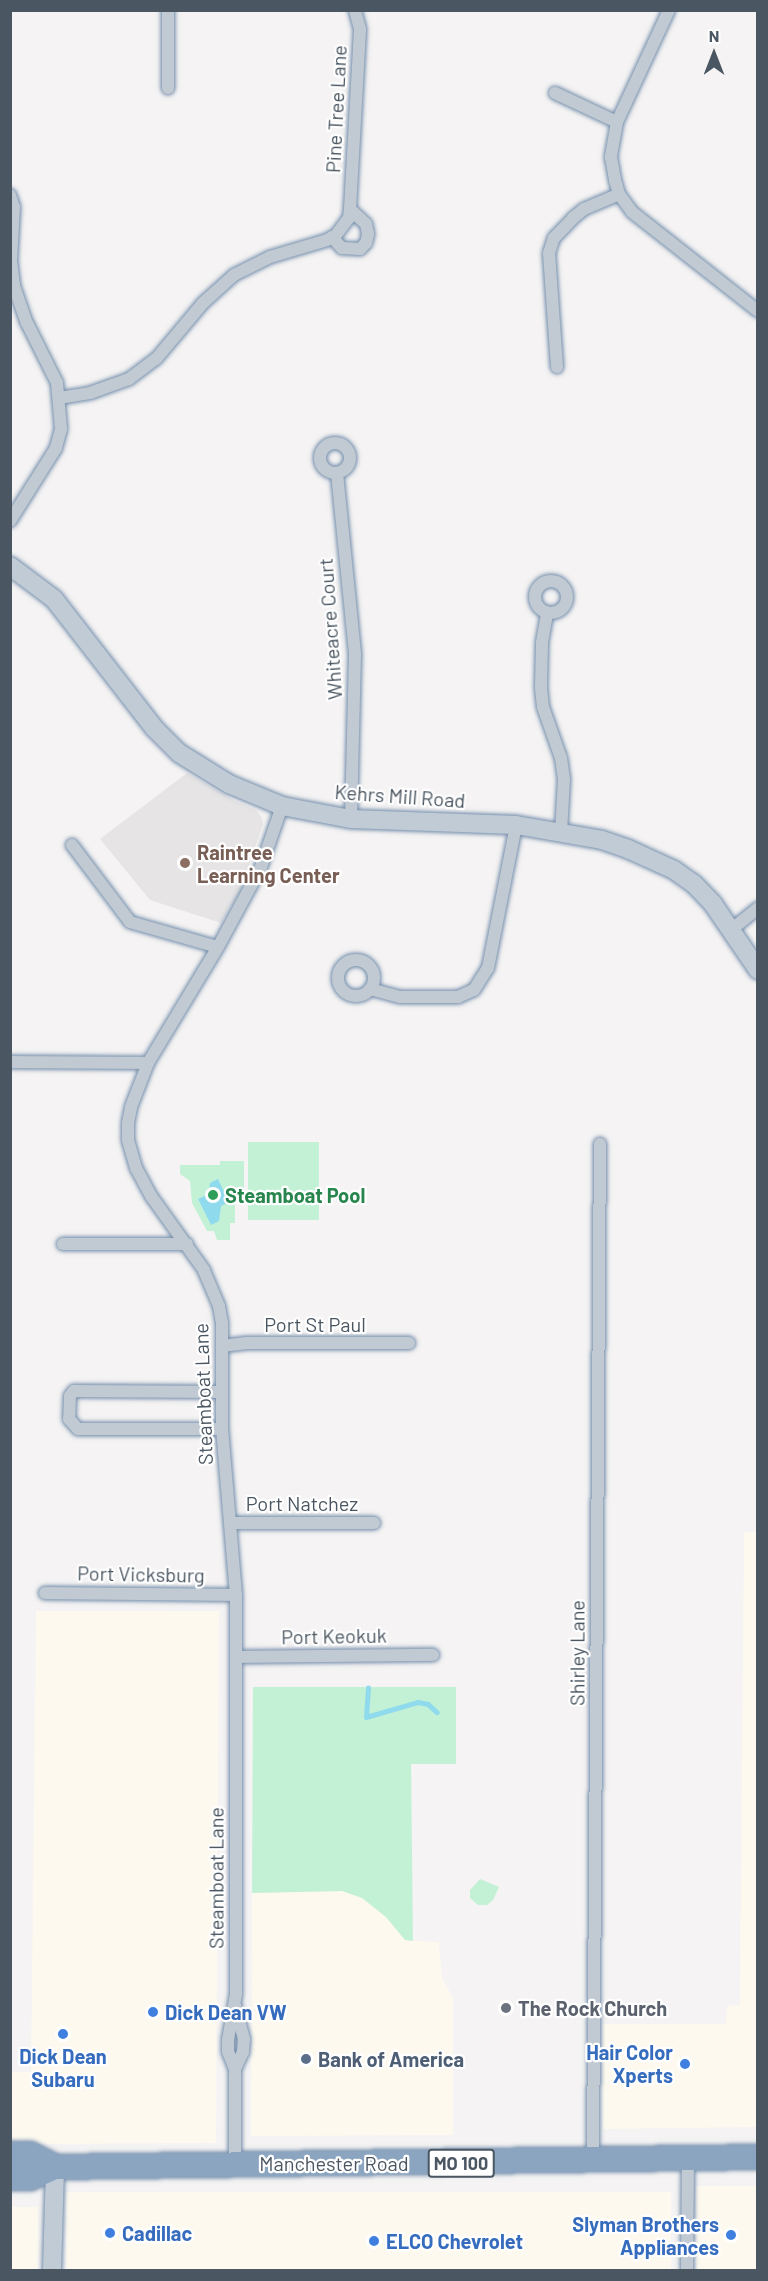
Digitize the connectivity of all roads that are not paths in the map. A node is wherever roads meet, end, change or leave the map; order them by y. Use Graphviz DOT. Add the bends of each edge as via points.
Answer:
graph roads {
  1 [pos="168,10"];
  2 [pos="355,10"];
  3 [pos="669,10"];
  4 [pos="168,88"];
  5 [pos="555,93"];
  6 [pos="617,122"];
  7 [pos="619,194"];
  8 [pos="10,195"];
  9 [pos="351,210"];
  10 [pos="333,237"];
  11 [pos="758,311"];
  12 [pos="556,367"];
  13 [pos="59,398"];
  14 [pos="337,473"];
  15 [pos="10,521"];
  16 [pos="10,566"];
  17 [pos="547,614"];
  18 [pos="282,806"];
  19 [pos="351,819"];
  20 [pos="516,825"];
  21 [pos="561,832"];
  22 [pos="72,845"];
  23 [pos="758,908"];
  24 [pos="731,930"];
  25 [pos="218,946"];
  26 [pos="758,970"];
  27 [pos="370,989"];
  28 [pos="10,1062"];
  29 [pos="148,1063"];
  30 [pos="600,1144"];
  31 [pos="63,1244"];
  32 [pos="187,1244"];
  33 [pos="409,1343"];
  34 [pos="222,1346"];
  35 [pos="222,1392"];
  36 [pos="222,1429"];
  37 [pos="230,1522"];
  38 [pos="374,1523"];
  39 [pos="45,1593"];
  40 [pos="236,1595"];
  41 [pos="433,1655"];
  42 [pos="236,1657"];
  43 [pos="10,2154"];
  44 [pos="758,2157"];
  45 [pos="688,2159"];
  46 [pos="593,2161"];
  47 [pos="235,2164"];
  48 [pos="55,2167"];
  49 [pos="10,2178"];
  50 [pos="52,2271"];
  51 [pos="687,2271"];
  1 -- 4 [label="street"];
  2 -- 9 [label="street, Pine Tree Lane" via="360,29"];
  3 -- 6 [label="street"];
  5 -- 6 [label="street"];
  6 -- 7 [label="street" via="610,158"];
  7 -- 11 [label="street" via="652,230"];
  7 -- 12 [label="street" via="573,218 555,238 549,253"];
  8 -- 13 [label="street" via="14,207 14,286 27,323 51,367"];
  9 -- 10 [label="street"];
  9 -- 10 [label="street" via="366,224 366,243 360,249 342,248"];
  10 -- 13 [label="street" via="234,275 203,303 156,359 129,379 90,393"];
  13 -- 15 [label="street" via="56,448"];
  14 -- 19 [label="street, Whiteacre Court" via="355,654"];
  16 -- 18 [label="street, Kehrs Mill Road" via="54,599 134,705 179,753 230,784"];
  17 -- 21 [label="street" via="541,688 564,779"];
  18 -- 19 [label="street, Kehrs Mill Road"];
  18 -- 25 [label="street, Steamboat Lane" via="261,867"];
  19 -- 20 [label="street, Kehrs Mill Road"];
  20 -- 21 [label="street, Kehrs Mill Road"];
  20 -- 27 [label="street" via="488,968 474,990 458,997 400,997"];
  21 -- 24 [label="street, Kehrs Mill Road" via="602,840 674,870 713,904"];
  22 -- 25 [label="street" via="130,922"];
  23 -- 24 [label="street"];
  24 -- 26 [label="street, Kehrs Mill Road"];
  25 -- 29 [label="street, Steamboat Lane"];
  28 -- 29 [label="street"];
  29 -- 32 [label="street, Steamboat Lane" via="128,1124 131,1154 152,1196"];
  30 -- 46 [label="street, Shirley Lane"];
  31 -- 32 [label="street"];
  32 -- 34 [label="street, Steamboat Lane" via="204,1270 219,1306"];
  33 -- 34 [label="street, Port St Paul"];
  34 -- 35 [label="street, Steamboat Lane"];
  35 -- 36 [label="street, Steamboat Lane"];
  35 -- 36 [label="street" via="74,1391 70,1396 69,1419 78,1429"];
  36 -- 37 [label="street, Steamboat Lane"];
  37 -- 38 [label="street, Port Natchez"];
  37 -- 40 [label="street, Steamboat Lane"];
  39 -- 40 [label="street, Port Vicksburg"];
  40 -- 42 [label="street, Steamboat Lane"];
  41 -- 42 [label="street, Port Keokuk"];
  42 -- 47 [label="street, Steamboat Lane" via="235,2006 244,2039 235,2069"];
  43 -- 48 [label="highway, Manchester Road / MO 100" via="30,2154"];
  44 -- 45 [label="highway, Manchester Road / MO 100"];
  45 -- 46 [label="highway, Manchester Road / MO 100"];
  45 -- 51 [label="street"];
  46 -- 47 [label="highway, Manchester Road / MO 100"];
  47 -- 48 [label="highway, Manchester Road / MO 100"];
  48 -- 49 [label="highway, Manchester Road / MO 100" via="30,2178"];
  48 -- 50 [label="street"];
}
